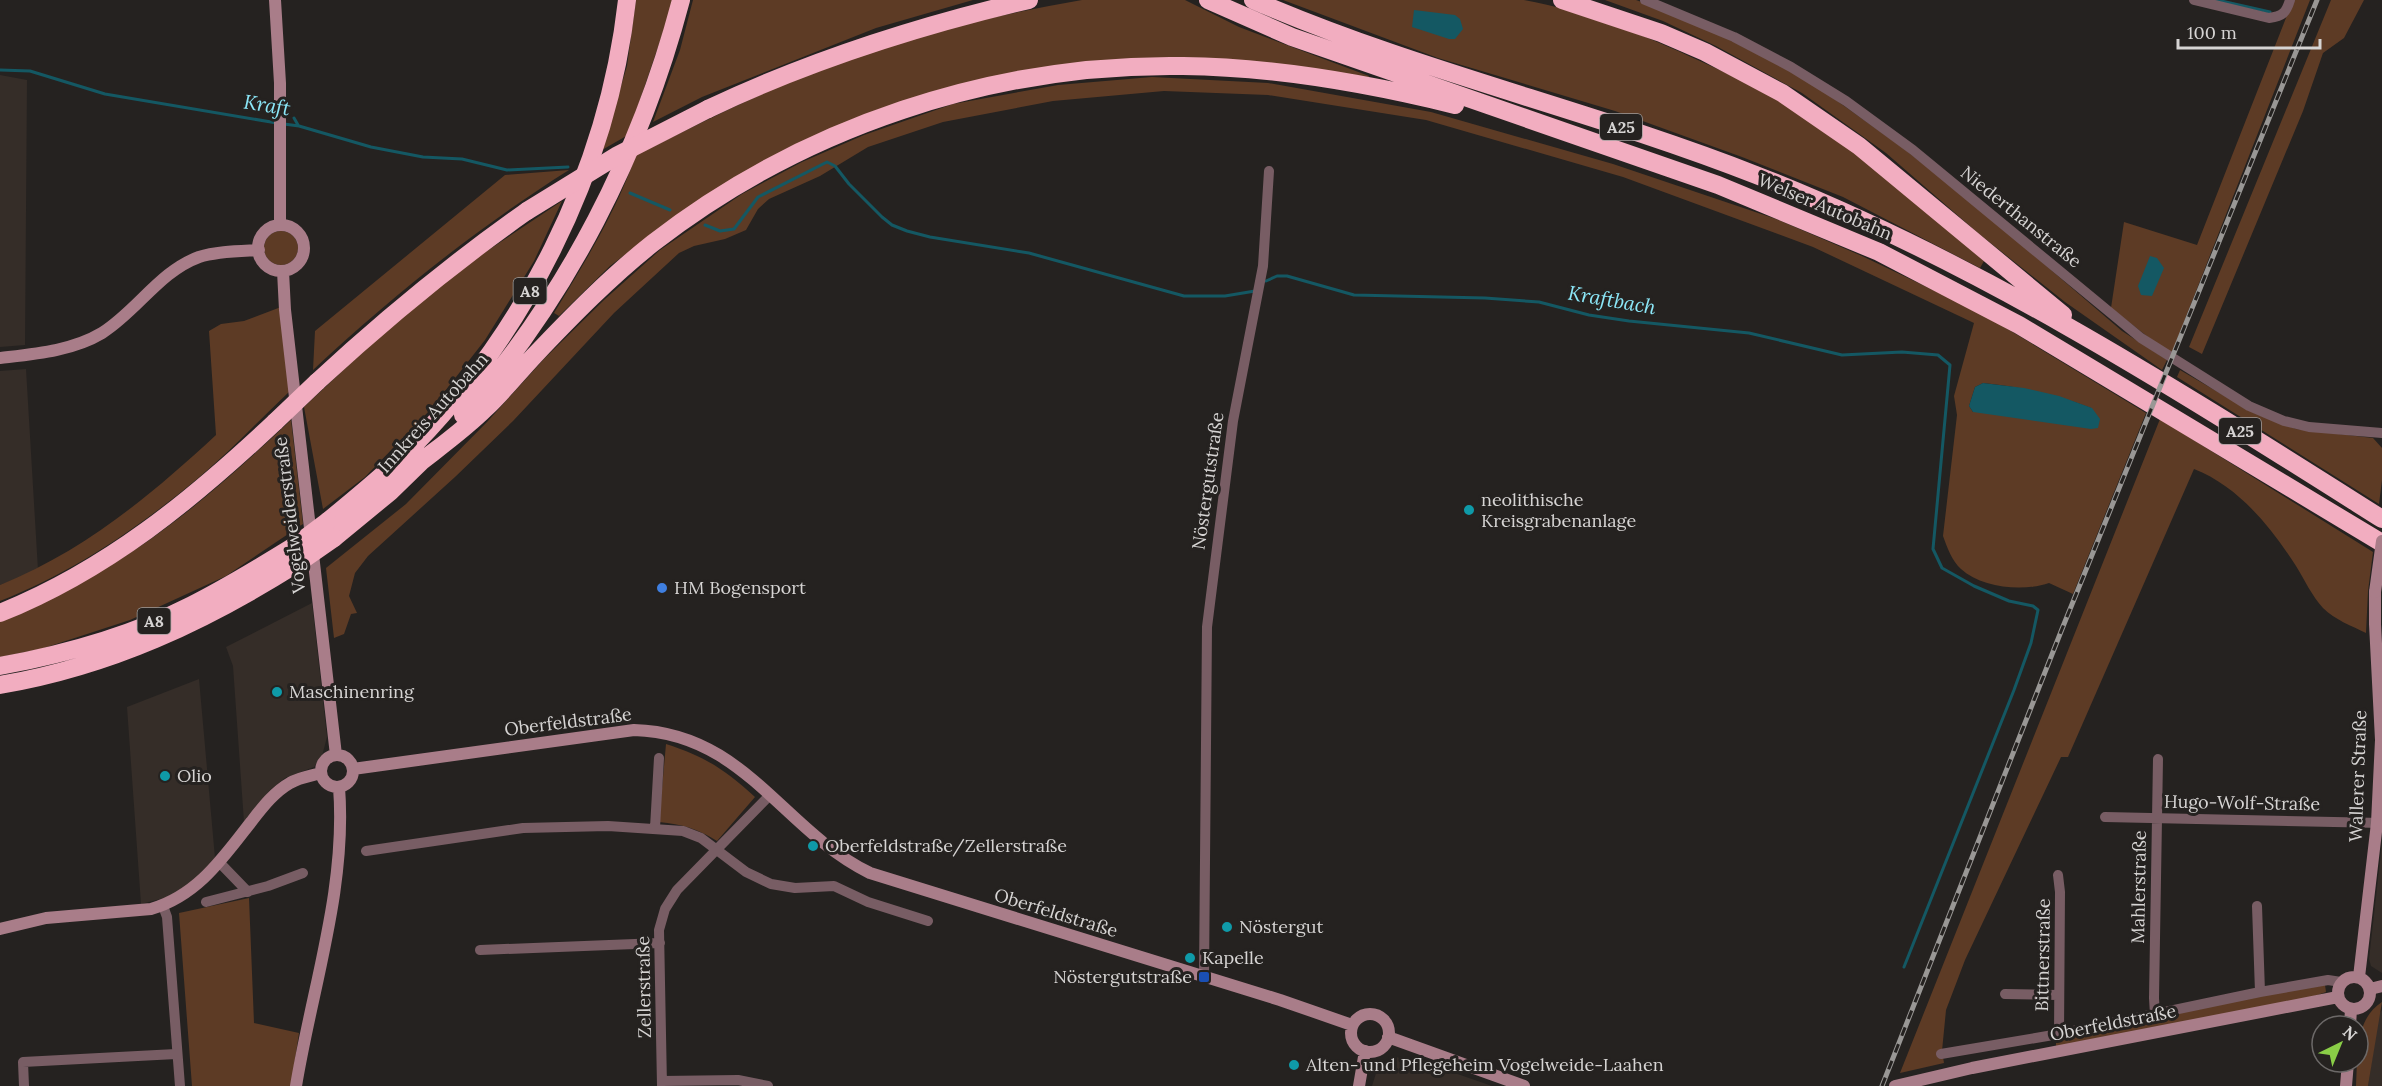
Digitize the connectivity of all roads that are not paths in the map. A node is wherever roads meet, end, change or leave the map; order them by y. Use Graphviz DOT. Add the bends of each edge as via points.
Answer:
graph roads {
  1 [pos="275,0"];
  2 [pos="627,0"];
  3 [pos="681,0"];
  4 [pos="1029,0"];
  5 [pos="1208,0"];
  6 [pos="1253,0"];
  7 [pos="1562,0"];
  8 [pos="1645,0"];
  9 [pos="2194,0"];
  10 [pos="2290,0"];
  11 [pos="1533,122"];
  12 [pos="1269,171"];
  13 [pos="280,225"];
  14 [pos="259,250"];
  15 [pos="283,271"];
  16 [pos="2098,342"];
  17 [pos="0,358"];
  18 [pos="2382,433"];
  19 [pos="418,464"];
  20 [pos="2382,519"];
  21 [pos="331,530"];
  22 [pos="2382,542"];
  23 [pos="297,554"];
  24 [pos="0,613"];
  25 [pos="0,666"];
  26 [pos="0,685"];
  27 [pos="336,755"];
  28 [pos="659,758"];
  29 [pos="2158,759"];
  30 [pos="353,769"];
  31 [pos="321,773"];
  32 [pos="339,787"];
  33 [pos="770,795"];
  34 [pos="2105,817"];
  35 [pos="2156,817"];
  36 [pos="2380,823"];
  37 [pos="655,828"];
  38 [pos="716,849"];
  39 [pos="366,851"];
  40 [pos="219,862"];
  41 [pos="303,873"];
  42 [pos="2058,875"];
  43 [pos="248,891"];
  44 [pos="206,902"];
  45 [pos="163,906"];
  46 [pos="2257,906"];
  47 [pos="928,921"];
  48 [pos="0,929"];
  49 [pos="660,943"];
  50 [pos="480,950"];
  51 [pos="1204,977"];
  52 [pos="2359,977"];
  53 [pos="2341,982"];
  54 [pos="2376,987"];
  55 [pos="2260,992"];
  56 [pos="2005,994"];
  57 [pos="2058,995"];
  58 [pos="2338,997"];
  59 [pos="2351,1009"];
  60 [pos="2351,1014"];
  61 [pos="2155,1015"];
  62 [pos="1352,1025"];
  63 [pos="2059,1034"];
  64 [pos="1388,1037"];
  65 [pos="1365,1052"];
  66 [pos="176,1054"];
  67 [pos="1941,1054"];
  68 [pos="662,1083"];
  69 [pos="24,1086"];
  70 [pos="180,1086"];
  71 [pos="296,1086"];
  72 [pos="768,1086"];
  73 [pos="1359,1086"];
  74 [pos="1524,1086"];
  75 [pos="1895,1086"];
  1 -- 13 [label="main road"];
  2 -- 21 [label="highway, Innkreis Autobahn / A8" via="617,61 595,144 563,226 525,299 435,422"];
  3 -- 19 [label="highway, Innkreis Autobahn / A8" via="654,89 622,169 575,258 503,367"];
  4 -- 24 [label="highway, bridge" via="884,38 802,68 708,109 618,155 527,211 407,301 174,512 71,579"];
  5 -- 11 [label="highway, Welser Autobahn / A25" via="1292,37"];
  6 -- 16 [label="highway, Welser Autobahn / A25" via="1365,44 1673,144 1758,176 1899,238"];
  7 -- 16 [label="highway" via="1618,17 1705,52 1782,93 1892,172"];
  8 -- 18 [label="street, Niederthanstraße" via="1734,37 1846,101 1913,150 2141,338 2249,406 2309,427"];
  9 -- 10 [label="street" via="2270,18 2286,13"];
  11 -- 19 [label="highway" via="1290,73 1182,65 1042,76 905,109 799,152 690,216 623,268 568,320 487,408"];
  11 -- 22 [label="highway, Welser Autobahn / A25" via="1718,185 1879,252 2019,325"];
  12 -- 51 [label="street, Nöstergutstraße" via="1263,266 1233,421 1207,627"];
  13 -- 14 [label="main road" via="261,236"];
  13 -- 15 [label="main road" via="299,233 304,246 301,260"];
  14 -- 15 [label="main road" via="270,267"];
  14 -- 17 [label="main road" via="207,255 187,263 114,324 84,341 49,352"];
  15 -- 27 [label="main road, Vogelweiderstraße"];
  16 -- 20 [label="highway, Welser Autobahn / A25"];
  19 -- 21 [label="highway, Innkreis Autobahn / A8" via="381,500"];
  21 -- 23 [label="highway, Innkreis Autobahn / A8, bridge"];
  22 -- 36 [label="main road, Wallerer Straße, bridge" via="2375,592"];
  23 -- 25 [label="highway, Innkreis Autobahn / A8" via="149,624 108,639"];
  23 -- 26 [label="highway, Innkreis Autobahn / A8" via="241,599 150,642 78,667"];
  27 -- 30 [label="main road" via="349,760"];
  27 -- 31 [label="main road" via="324,761"];
  28 -- 37 [label="street"];
  29 -- 35 [label="street, Mahlerstraße"];
  30 -- 32 [label="main road" via="348,783"];
  30 -- 33 [label="main road, Oberfeldstraße" via="624,731 657,731 701,744"];
  31 -- 32 [label="main road" via="325,782"];
  31 -- 40 [label="main road" via="300,778 281,789"];
  32 -- 71 [label="main road" via="340,836 333,895"];
  33 -- 38 [label="street"];
  33 -- 51 [label="main road, Oberfeldstraße" via="830,850 870,873"];
  34 -- 35 [label="street, Hugo-Wolf-Straße"];
  35 -- 36 [label="street, Hugo-Wolf-Straße"];
  35 -- 61 [label="street, Mahlerstraße"];
  36 -- 52 [label="main road, Wallerer Straße"];
  37 -- 38 [label="street" via="693,834"];
  37 -- 39 [label="street" via="523,828"];
  38 -- 47 [label="street" via="746,872 771,884 795,888 834,886 868,902"];
  38 -- 49 [label="street, Zellerstraße" via="669,901 659,930"];
  40 -- 43 [label="street"];
  40 -- 45 [label="main road" via="185,895"];
  41 -- 43 [label="street"];
  42 -- 57 [label="street, Bittnerstraße"];
  43 -- 44 [label="street"];
  45 -- 48 [label="main road" via="46,918"];
  45 -- 66 [label="street"];
  46 -- 55 [label="street"];
  49 -- 50 [label="street"];
  49 -- 68 [label="street, Zellerstraße"];
  51 -- 62 [label="main road, Oberfeldstraße"];
  52 -- 53 [label="main road"];
  52 -- 54 [label="main road"];
  53 -- 55 [label="street, Oberfeldstraße" via="2328,980"];
  53 -- 58 [label="main road"];
  54 -- 59 [label="main road" via="2366,1004"];
  55 -- 61 [label="street, Oberfeldstraße"];
  56 -- 57 [label="street"];
  57 -- 63 [label="street, Bittnerstraße"];
  58 -- 59 [label="main road"];
  58 -- 75 [label="main road, Oberfeldstraße"];
  59 -- 60 [label="main road"];
  61 -- 63 [label="street, Oberfeldstraße"];
  62 -- 64 [label="main road" via="1357,1018 1373,1014 1386,1023"];
  62 -- 65 [label="main road" via="1352,1041"];
  63 -- 67 [label="street, Oberfeldstraße"];
  64 -- 65 [label="main road" via="1380,1049"];
  64 -- 74 [label="main road"];
  65 -- 73 [label="main road"];
  66 -- 69 [label="street" via="23,1062"];
  66 -- 70 [label="street"];
  68 -- 72 [label="street" via="738,1080"];
}
